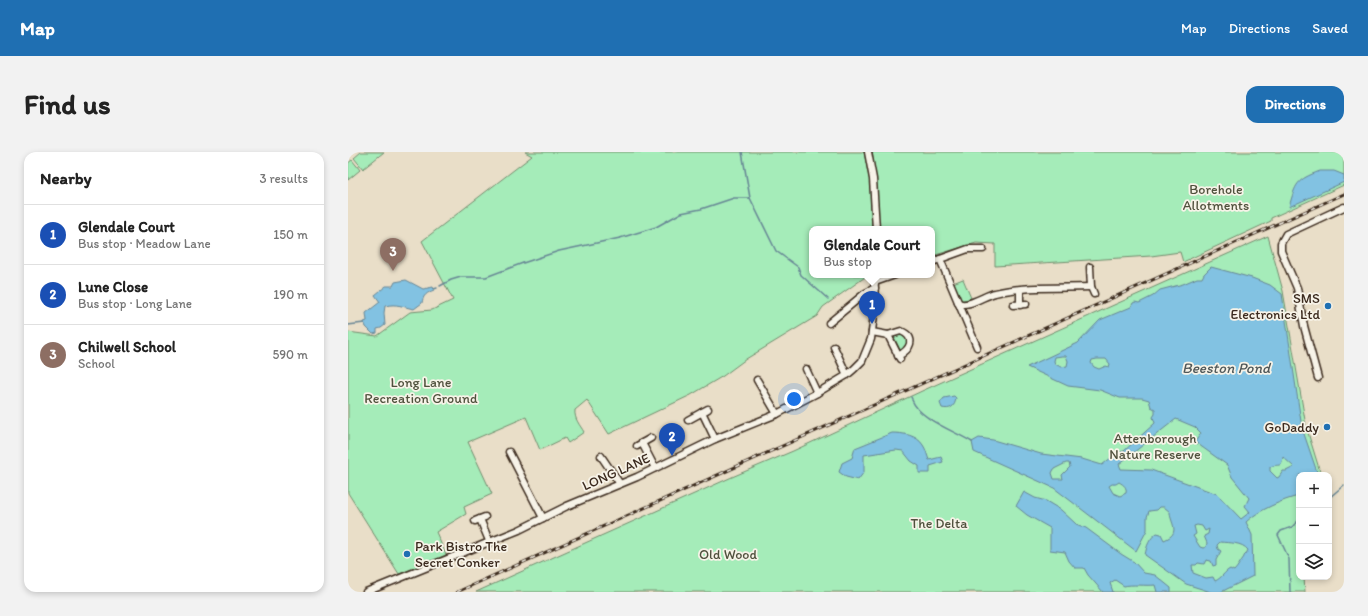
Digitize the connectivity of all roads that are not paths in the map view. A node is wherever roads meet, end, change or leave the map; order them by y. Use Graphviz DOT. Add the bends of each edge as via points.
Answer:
graph roads {
  1 [pos="868,152"];
  2 [pos="1344,207"];
  3 [pos="876,226"];
  4 [pos="983,248"];
  5 [pos="940,259"];
  6 [pos="935,261"];
  7 [pos="1090,267"];
  8 [pos="875,278"];
  9 [pos="889,278"];
  10 [pos="875,285"];
  11 [pos="1091,287"];
  12 [pos="1020,290"];
  13 [pos="1094,294"];
  14 [pos="958,303"];
  15 [pos="1020,305"];
  16 [pos="829,323"];
  17 [pos="872,332"];
  18 [pos="888,335"];
  19 [pos="834,347"];
  20 [pos="977,347"];
  21 [pos="806,369"];
  22 [pos="847,375"];
  23 [pos="1318,378"];
  24 [pos="757,380"];
  25 [pos="817,393"];
  26 [pos="777,414"];
  27 [pos="688,420"];
  28 [pos="651,438"];
  29 [pos="715,439"];
  30 [pos="509,452"];
  31 [pos="601,456"];
  32 [pos="655,468"];
  33 [pos="620,484"];
  34 [pos="543,518"];
  35 [pos="480,519"];
  36 [pos="490,543"];
  37 [pos="366,592"];
  1 -- 3 [label="street" via="873,179"];
  2 -- 23 [label="street" via="1286,234 1281,243 1281,251 1297,288"];
  4 -- 5 [label="street" via="968,249"];
  5 -- 6 [label="street"];
  5 -- 14 [label="street"];
  7 -- 11 [label="street"];
  8 -- 10 [label="street, LONG LANE"];
  9 -- 10 [label="street"];
  10 -- 16 [label="street" via="832,316"];
  10 -- 17 [label="street, LONG LANE"];
  11 -- 12 [label="street"];
  11 -- 13 [label="street"];
  12 -- 14 [label="street" via="993,294 964,305"];
  12 -- 15 [label="street"];
  14 -- 20 [label="street"];
  17 -- 18 [label="street"];
  17 -- 22 [label="street, LONG LANE" via="862,361"];
  18 -- 18 [label="street" via="899,358 909,348 910,339 901,331"];
  19 -- 22 [label="street"];
  21 -- 25 [label="street"];
  22 -- 25 [label="street, LONG LANE"];
  24 -- 26 [label="street"];
  25 -- 26 [label="street, LONG LANE"];
  26 -- 29 [label="street, LONG LANE"];
  27 -- 29 [label="street" via="705,411"];
  28 -- 32 [label="street" via="640,444"];
  29 -- 32 [label="street, LONG LANE"];
  30 -- 34 [label="street"];
  31 -- 33 [label="street"];
  32 -- 33 [label="street, LONG LANE"];
  33 -- 34 [label="street, LONG LANE"];
  34 -- 36 [label="street, LONG LANE"];
  35 -- 36 [label="street"];
  36 -- 37 [label="street, LONG LANE"];
}
